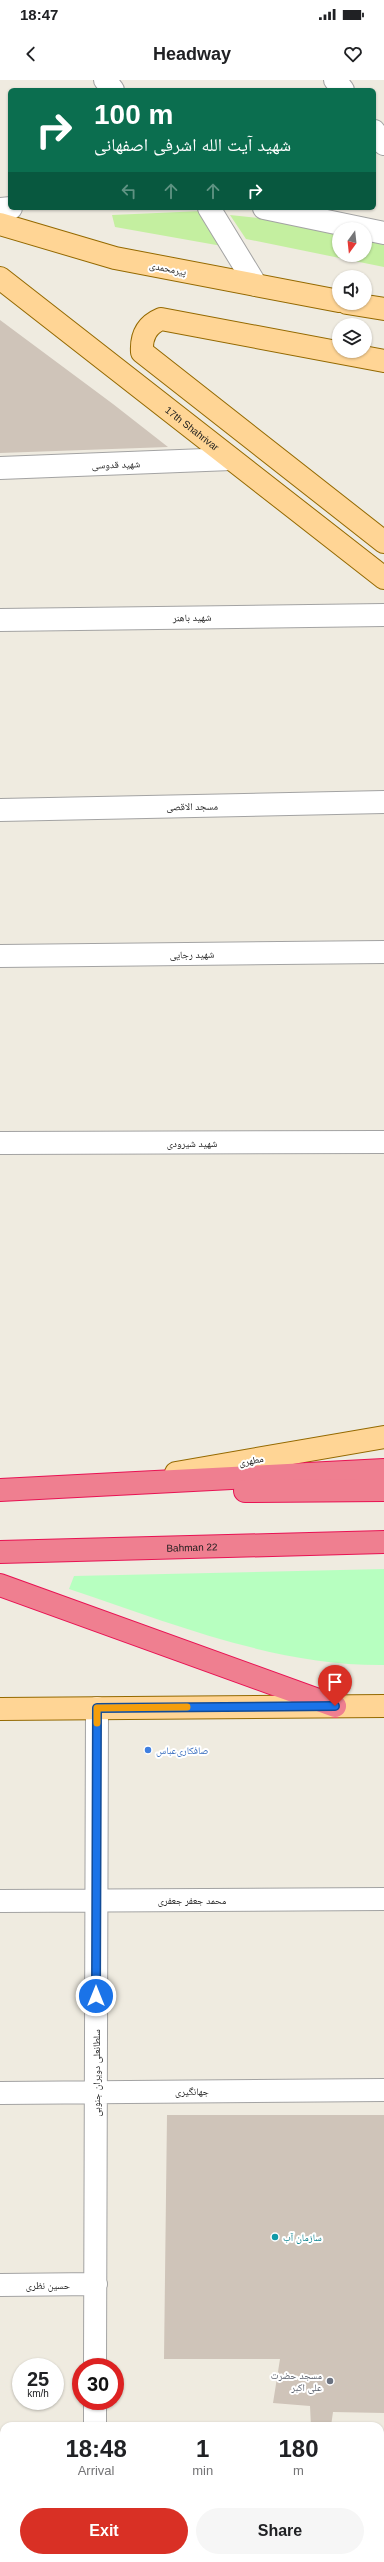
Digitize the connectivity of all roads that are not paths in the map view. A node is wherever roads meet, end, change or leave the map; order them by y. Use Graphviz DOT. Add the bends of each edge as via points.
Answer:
graph roads {
  1 [pos="105,80"];
  2 [pos="335,80"];
  3 [pos="111,88"];
  4 [pos="341,88"];
  5 [pos="376,134"];
  6 [pos="384,144"];
  7 [pos="210,210"];
  8 [pos="274,210"];
  9 [pos="0,224"];
  10 [pos="384,233"];
  11 [pos="3,285"];
  12 [pos="256,285"];
  13 [pos="332,300"];
  14 [pos="372,307"];
  15 [pos="384,309"];
  16 [pos="384,361"];
  17 [pos="231,459"];
  18 [pos="0,468"];
  19 [pos="384,542"];
  20 [pos="384,578"];
  21 [pos="384,615"];
  22 [pos="0,620"];
  23 [pos="384,802"];
  24 [pos="0,810"];
  25 [pos="384,952"];
  26 [pos="0,956"];
  27 [pos="384,1142"];
  28 [pos="0,1143"];
  29 [pos="384,1437"];
  30 [pos="384,1470"];
  31 [pos="119,1483"];
  32 [pos="0,1490"];
  33 [pos="384,1490"];
  34 [pos="0,1493"];
  35 [pos="384,1542"];
  36 [pos="0,1552"];
  37 [pos="0,1585"];
  38 [pos="335,1706"];
  39 [pos="384,1706"];
  40 [pos="97,1708"];
  41 [pos="0,1709"];
  42 [pos="384,1900"];
  43 [pos="0,1901"];
  44 [pos="97,1901"];
  45 [pos="384,2090"];
  46 [pos="96,2092"];
  47 [pos="0,2093"];
  48 [pos="96,2284"];
  49 [pos="0,2285"];
  50 [pos="95,2358"];
  51 [pos="95,2410"];
  52 [pos="95,2422"];
  1 -- 3 [label="street"];
  2 -- 4 [label="street"];
  5 -- 6 [label="street"];
  7 -- 12 [label="street"];
  8 -- 10 [label="street"];
  9 -- 12 [label="main road, پیرمحمدی" via="115,258"];
  11 -- 17 [label="main road, 17th Shahrivar"];
  12 -- 13 [label="main road, پیرمحمدی"];
  14 -- 15 [label="main road"];
  16 -- 19 [label="main road" via="161,319 152,323 145,331 142,343 142,352"];
  17 -- 18 [label="street, شهید قدوسی"];
  17 -- 20 [label="main road, 17th Shahrivar"];
  21 -- 22 [label="street, شهید باهنر"];
  23 -- 24 [label="street, مسجد الاقصی"];
  25 -- 26 [label="street, شهید رجایی"];
  27 -- 28 [label="street, شهید شیرودی"];
  29 -- 31 [label="main road, مطهری"];
  30 -- 31 [label="highway"];
  31 -- 32 [label="highway"];
  33 -- 34 [label="highway"];
  35 -- 36 [label="highway, Bahman 22"];
  37 -- 38 [label="highway"];
  38 -- 39 [label="main road"];
  38 -- 40 [label="main road"];
  40 -- 41 [label="main road"];
  40 -- 44 [label="street, سلطانعلی دویران جنوبی"];
  42 -- 44 [label="street, محمد جعفر جعفری"];
  43 -- 44 [label="street, محمد جعفر جعفری"];
  44 -- 46 [label="street, سلطانعلی دویران جنوبی"];
  45 -- 46 [label="street, جهانگیری"];
  46 -- 47 [label="street, جهانگیری"];
  46 -- 48 [label="street, سلطانعلی دویران جنوبی"];
  48 -- 49 [label="street, حسین نظری"];
  48 -- 50 [label="street, سلطانعلی دویران جنوبی"];
  51 -- 52 [label="street"];
}
